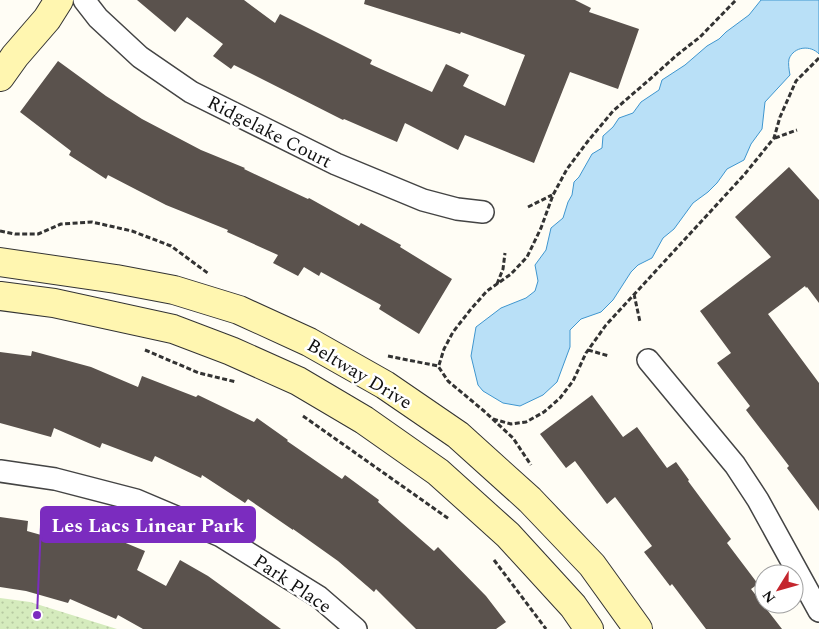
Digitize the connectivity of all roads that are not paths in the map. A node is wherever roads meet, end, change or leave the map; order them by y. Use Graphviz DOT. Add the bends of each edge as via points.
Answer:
graph roads {
  1 [pos="59,0"];
  2 [pos="84,0"];
  3 [pos="0,77"];
  4 [pos="483,212"];
  5 [pos="0,262"];
  6 [pos="0,296"];
  7 [pos="648,360"];
  8 [pos="0,470"];
  9 [pos="819,611"];
  10 [pos="356,629"];
  11 [pos="589,629"];
  12 [pos="638,629"];
  1 -- 3 [label="street"];
  2 -- 4 [label="street, Ridgelake Court" via="98,18 140,57 192,92 336,164 423,200 457,210"];
  5 -- 12 [label="street, Beltway Drive" via="174,290 239,310 309,342 385,385 458,436 530,500 592,565"];
  6 -- 11 [label="street, Beltway Drive" via="54,303 173,329 231,350 298,381 364,420 438,472 508,534 573,606"];
  7 -- 9 [label="street" via="735,465"];
  8 -- 10 [label="street, Park Place" via="55,478 136,500 221,536 319,597"];
}
